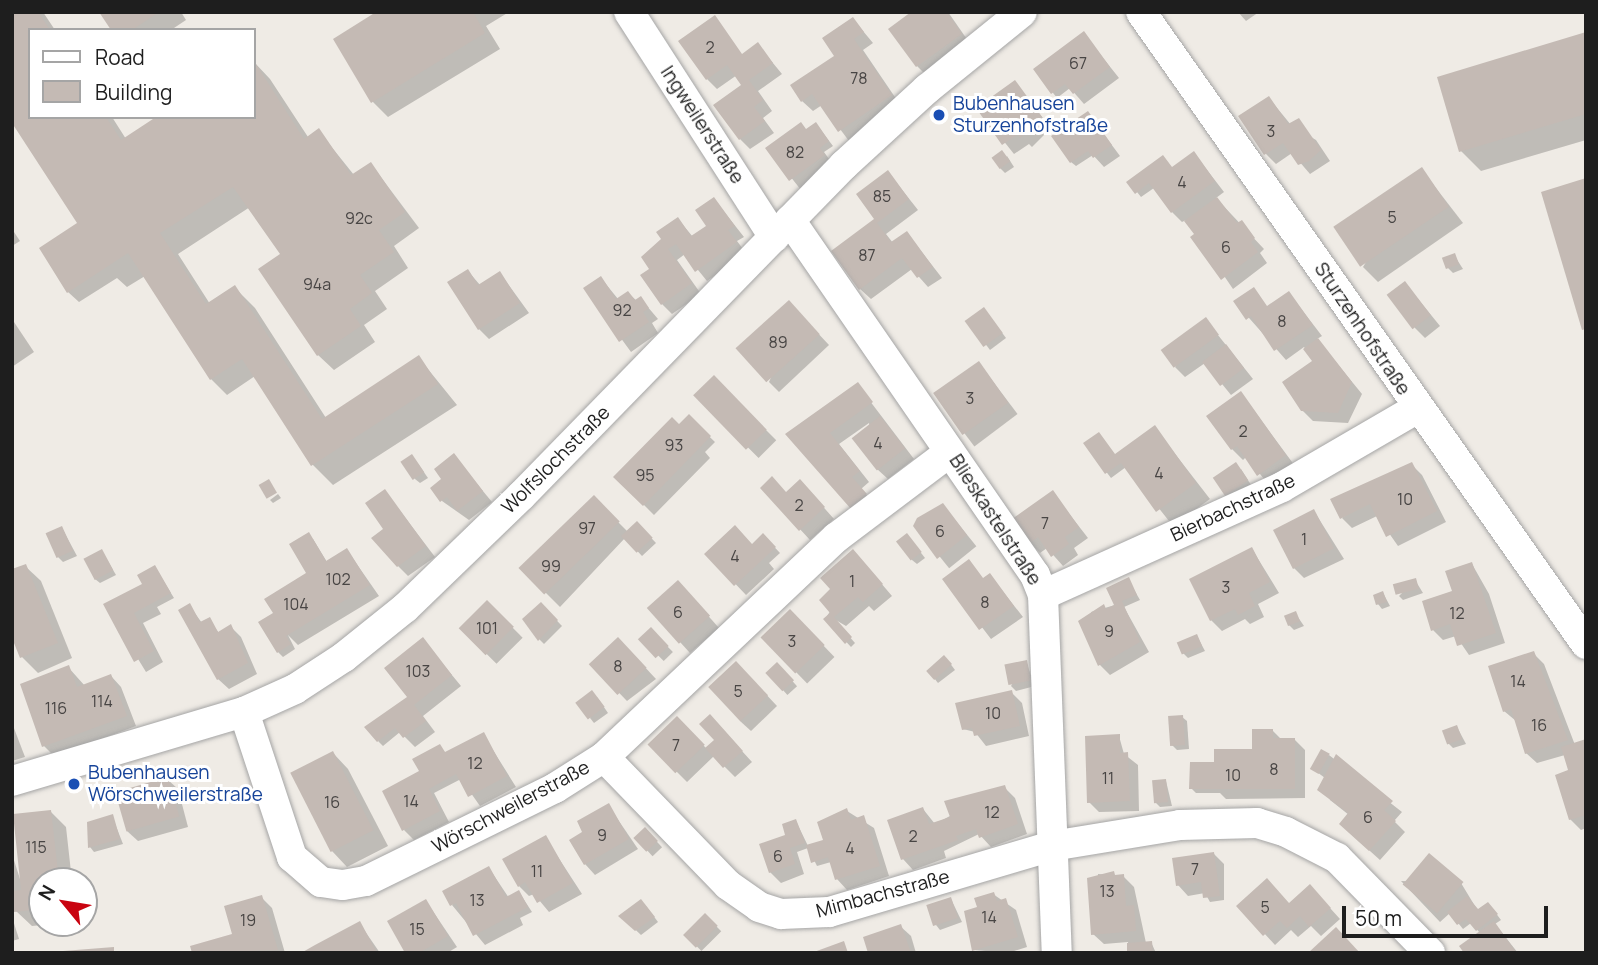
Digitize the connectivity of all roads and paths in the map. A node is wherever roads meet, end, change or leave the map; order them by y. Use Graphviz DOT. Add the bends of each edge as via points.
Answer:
graph roads {
  1 [pos="629,12"];
  2 [pos="1022,12"];
  3 [pos="1141,12"];
  4 [pos="782,229"];
  5 [pos="1416,409"];
  6 [pos="950,452"];
  7 [pos="1043,595"];
  8 [pos="1586,644"];
  9 [pos="244,712"];
  10 [pos="604,757"];
  11 [pos="12,781"];
  12 [pos="1052,846"];
  13 [pos="1057,953"];
  14 [pos="1430,953"];
  1 -- 4 [label="street, Ingweilerstraße"];
  2 -- 4 [label="street, Wolfslochstraße" via="927,89"];
  3 -- 5 [label="street, Sturzenhofstraße"];
  4 -- 6 [label="street, Blieskastelstraße"];
  4 -- 9 [label="street, Wolfslochstraße" via="405,608 295,689"];
  5 -- 7 [label="street, Bierbachstraße" via="1282,487"];
  5 -- 8 [label="street, Sturzenhofstraße"];
  6 -- 7 [label="street, Blieskastelstraße" via="1035,575"];
  6 -- 10 [label="street, Wörschweilerstraße" via="837,537"];
  7 -- 12 [label="street, Blieskastelstraße"];
  9 -- 10 [label="street, Wörschweilerstraße" via="292,857 321,881 343,885 366,880 555,788"];
  9 -- 11 [label="street, Wolfslochstraße"];
  10 -- 12 [label="street, Mimbachstraße" via="729,885 759,907 781,914 829,912"];
  12 -- 13 [label="street, Blieskastelstraße"];
  12 -- 14 [label="street, Mimbachstraße" via="1181,825 1257,823 1310,842 1337,858"];
}
